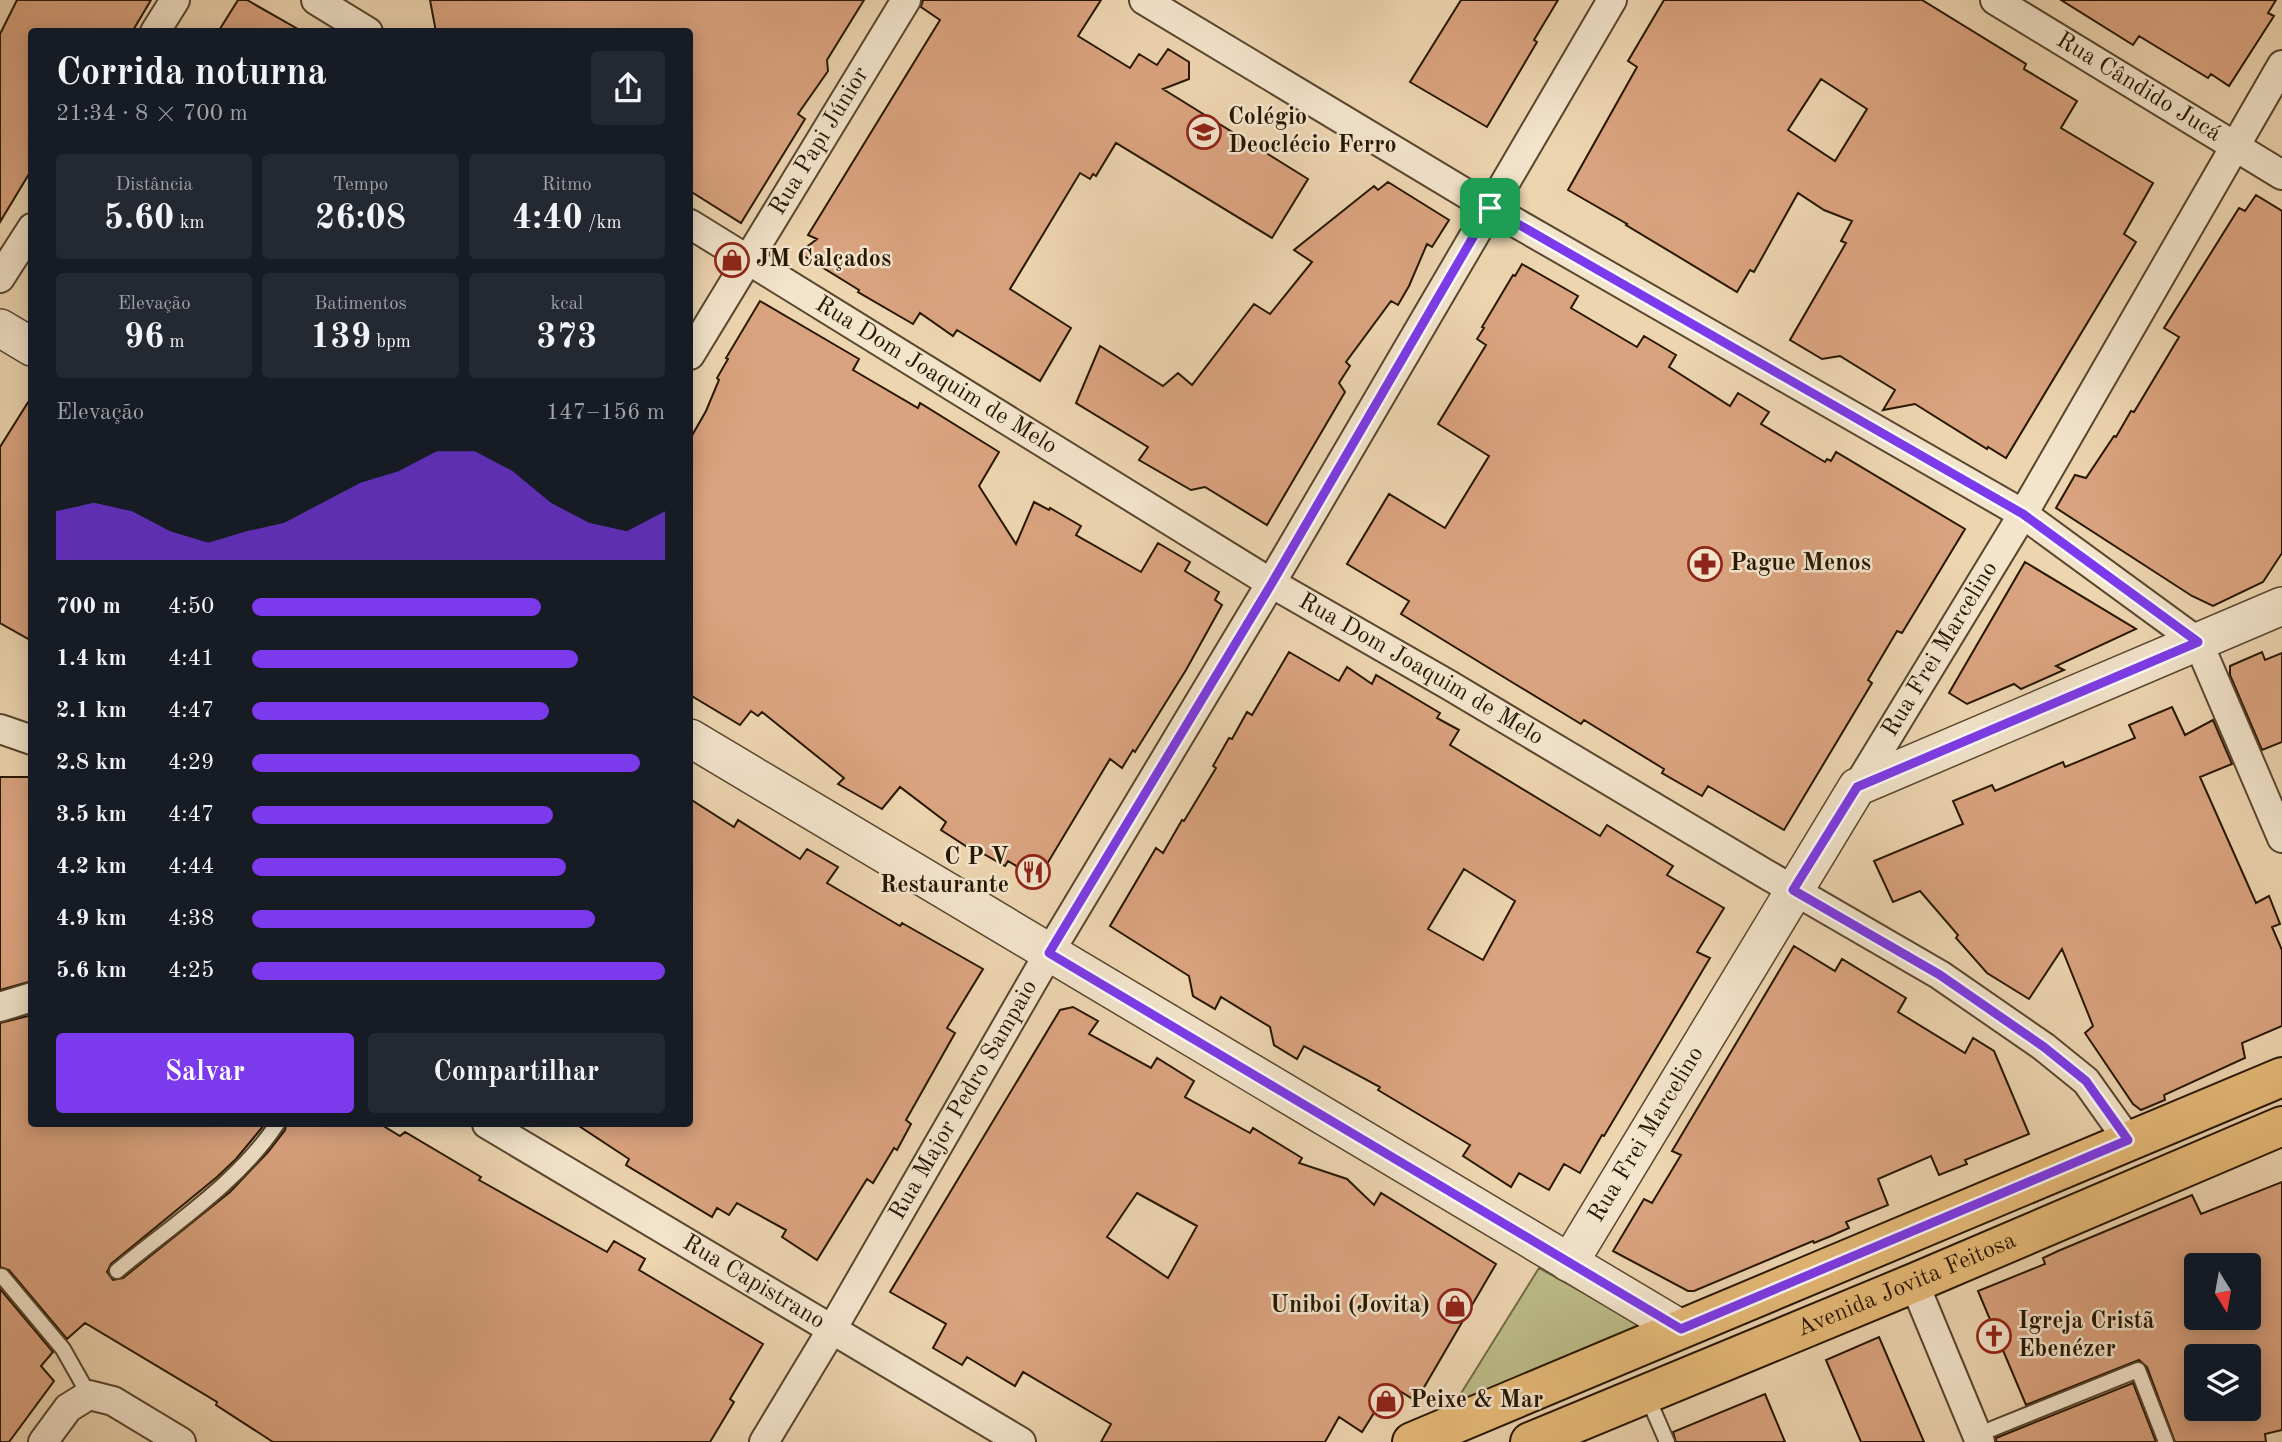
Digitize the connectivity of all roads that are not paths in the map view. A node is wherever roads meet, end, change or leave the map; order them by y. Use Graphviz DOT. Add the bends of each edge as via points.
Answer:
graph roads {
  1 [pos="175,0"];
  2 [pos="316,0"];
  3 [pos="906,0"];
  4 [pos="1144,0"];
  5 [pos="1612,0"];
  6 [pos="1995,0"];
  7 [pos="158,28"];
  8 [pos="362,28"];
  9 [pos="2282,65"];
  10 [pos="2234,146"];
  11 [pos="2282,176"];
  12 [pos="1490,208"];
  13 [pos="693,226"];
  14 [pos="28,234"];
  15 [pos="748,259"];
  16 [pos="0,278"];
  17 [pos="0,328"];
  18 [pos="28,345"];
  19 [pos="693,350"];
  20 [pos="2023,514"];
  21 [pos="1272,583"];
  22 [pos="2282,606"];
  23 [pos="2198,642"];
  24 [pos="0,729"];
  25 [pos="28,739"];
  26 [pos="693,740"];
  27 [pos="1857,787"];
  28 [pos="2282,838"];
  29 [pos="1793,890"];
  30 [pos="1049,953"];
  31 [pos="28,998"];
  32 [pos="0,1007"];
  33 [pos="2282,1076"];
  34 [pos="2282,1126"];
  35 [pos="275,1127"];
  36 [pos="491,1127"];
  37 [pos="2128,1140"];
  38 [pos="1569,1263"];
  39 [pos="117,1271"];
  40 [pos="2,1276"];
  41 [pos="1914,1283"];
  42 [pos="1681,1329"];
  43 [pos="831,1331"];
  44 [pos="1647,1394"];
  45 [pos="89,1395"];
  46 [pos="1979,1438"];
  47 [pos="43,1442"];
  48 [pos="181,1442"];
  49 [pos="764,1442"];
  50 [pos="1021,1442"];
  51 [pos="1412,1442"];
  52 [pos="1530,1442"];
  53 [pos="1667,1442"];
  54 [pos="2166,1442"];
  1 -- 7 [label="street"];
  2 -- 8 [label="street"];
  3 -- 15 [label="street, Rua Papi Júnior"];
  4 -- 12 [label="street"];
  5 -- 12 [label="street, Rua Major Pedro Sampaio"];
  6 -- 10 [label="street, Rua Cândido Jucá"];
  9 -- 10 [label="street, Rua Frei Marcelino"];
  10 -- 11 [label="street, Rua Cândido Jucá"];
  10 -- 20 [label="street, Rua Frei Marcelino"];
  12 -- 20 [label="street"];
  12 -- 21 [label="street, Rua Major Pedro Sampaio"];
  13 -- 15 [label="street, Rua Dom Joaquim de Melo"];
  14 -- 16 [label="street"];
  15 -- 19 [label="street, Rua Papi Júnior"];
  15 -- 21 [label="street, Rua Dom Joaquim de Melo"];
  17 -- 18 [label="street"];
  20 -- 23 [label="street"];
  20 -- 27 [label="street, Rua Frei Marcelino"];
  21 -- 29 [label="street, Rua Dom Joaquim de Melo"];
  21 -- 30 [label="street, Rua Major Pedro Sampaio"];
  22 -- 23 [label="street"];
  23 -- 27 [label="street"];
  23 -- 28 [label="street"];
  24 -- 25 [label="street"];
  26 -- 30 [label="street"];
  27 -- 29 [label="street, Rua Frei Marcelino"];
  29 -- 37 [label="street, Rua Dom Joaquim de Melo" via="1940,975 2044,1047 2086,1081"];
  29 -- 38 [label="street, Rua Frei Marcelino"];
  30 -- 38 [label="street"];
  30 -- 43 [label="street, Rua Major Pedro Sampaio"];
  31 -- 32 [label="street"];
  33 -- 37 [label="main road, Avenida Jovita Feitosa"];
  34 -- 41 [label="main road, Avenida Jovita Feitosa"];
  35 -- 39 [label="lane" via="252,1158"];
  36 -- 43 [label="street, Rua Capistrano"];
  37 -- 42 [label="main road, Avenida Jovita Feitosa"];
  38 -- 42 [label="street"];
  40 -- 45 [label="lane" via="62,1349"];
  41 -- 44 [label="main road, Avenida Jovita Feitosa"];
  41 -- 46 [label="street"];
  42 -- 51 [label="main road, Avenida Jovita Feitosa"];
  43 -- 49 [label="street, Rua Major Pedro Sampaio"];
  43 -- 50 [label="street, Rua Capistrano"];
  44 -- 52 [label="main road, Avenida Jovita Feitosa"];
  44 -- 53 [label="lane"];
  45 -- 47 [label="street" via="68,1408"];
  45 -- 48 [label="street" via="113,1401"];
  46 -- 54 [label="lane" via="2138,1370"];
}
